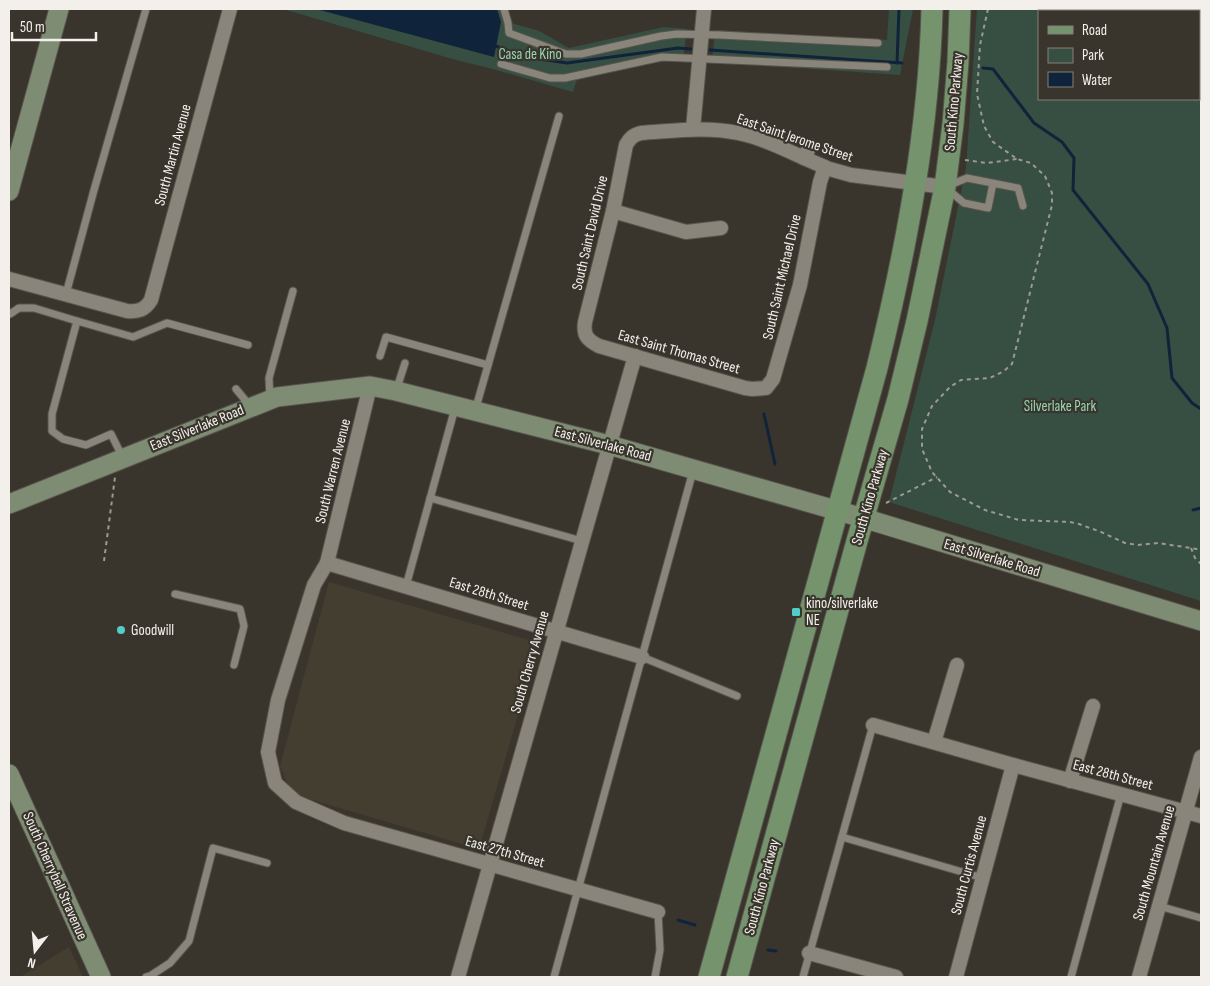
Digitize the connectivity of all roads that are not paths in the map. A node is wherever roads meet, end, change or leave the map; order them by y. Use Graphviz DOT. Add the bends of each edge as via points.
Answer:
graph roads {
  1 [pos="59,9"];
  2 [pos="146,9"];
  3 [pos="230,9"];
  4 [pos="504,9"];
  5 [pos="704,9"];
  6 [pos="932,9"];
  7 [pos="960,9"];
  8 [pos="702,34"];
  9 [pos="878,42"];
  10 [pos="700,59"];
  11 [pos="501,64"];
  12 [pos="887,67"];
  13 [pos="559,116"];
  14 [pos="693,130"];
  15 [pos="635,134"];
  16 [pos="825,167"];
  17 [pos="993,183"];
  18 [pos="915,184"];
  19 [pos="945,187"];
  20 [pos="9,190"];
  21 [pos="1023,206"];
  22 [pos="613,211"];
  23 [pos="720,228"];
  24 [pos="9,279"];
  25 [pos="293,292"];
  26 [pos="66,294"];
  27 [pos="10,314"];
  28 [pos="77,322"];
  29 [pos="585,342"];
  30 [pos="248,345"];
  31 [pos="380,356"];
  32 [pos="635,356"];
  33 [pos="405,363"];
  34 [pos="488,365"];
  35 [pos="370,386"];
  36 [pos="236,389"];
  37 [pos="396,391"];
  38 [pos="765,391"];
  39 [pos="270,399"];
  40 [pos="456,406"];
  41 [pos="251,407"];
  42 [pos="475,411"];
  43 [pos="609,445"];
  44 [pos="123,458"];
  45 [pos="694,469"];
  46 [pos="430,498"];
  47 [pos="9,504"];
  48 [pos="837,510"];
  49 [pos="863,518"];
  50 [pos="582,541"];
  51 [pos="327,562"];
  52 [pos="406,586"];
  53 [pos="175,594"];
  54 [pos="1201,621"];
  55 [pos="556,631"];
  56 [pos="642,657"];
  57 [pos="234,665"];
  58 [pos="957,665"];
  59 [pos="737,696"];
  60 [pos="1093,706"];
  61 [pos="873,725"];
  62 [pos="934,742"];
  63 [pos="1201,757"];
  64 [pos="1015,766"];
  65 [pos="10,778"];
  66 [pos="1070,780"];
  67 [pos="1122,794"];
  68 [pos="1186,811"];
  69 [pos="1201,816"];
  70 [pos="344,823"];
  71 [pos="842,837"];
  72 [pos="267,863"];
  73 [pos="490,864"];
  74 [pos="983,878"];
  75 [pos="578,889"];
  76 [pos="1159,906"];
  77 [pos="658,912"];
  78 [pos="1201,918"];
  79 [pos="809,953"];
  80 [pos="101,977"];
  81 [pos="146,977"];
  82 [pos="458,977"];
  83 [pos="554,977"];
  84 [pos="655,977"];
  85 [pos="709,977"];
  86 [pos="737,977"];
  87 [pos="803,977"];
  88 [pos="896,977"];
  89 [pos="956,977"];
  90 [pos="1070,977"];
  91 [pos="1139,977"];
  1 -- 20 [label="street"];
  2 -- 26 [label="lane"];
  3 -- 26 [label="street, South Martin Avenue" via="151,300 145,308 135,312"];
  4 -- 8 [label="lane" via="508,33 566,54 581,54 669,35"];
  5 -- 8 [label="street"];
  6 -- 18 [label="main road, South Kino Parkway" via="924,122"];
  7 -- 19 [label="main road, South Kino Parkway" via="953,124"];
  8 -- 9 [label="lane"];
  8 -- 10 [label="street"];
  10 -- 11 [label="lane" via="662,57 565,78 550,78"];
  10 -- 12 [label="lane"];
  10 -- 14 [label="street"];
  13 -- 34 [label="lane"];
  14 -- 15 [label="street, East Saint Jerome Street"];
  14 -- 16 [label="street, East Saint Jerome Street" via="738,133 807,152"];
  15 -- 22 [label="street, South Saint David Drive" via="626,145"];
  16 -- 18 [label="street, East Saint Jerome Street" via="851,175"];
  16 -- 38 [label="street, South Saint Michael Drive" via="800,285 773,379"];
  17 -- 19 [label="lane" via="967,178"];
  17 -- 19 [label="lane" via="988,208 964,203"];
  17 -- 21 [label="lane" via="1018,188"];
  18 -- 19 [label="street, East Saint Jerome Street"];
  18 -- 48 [label="main road, South Kino Parkway" via="892,307"];
  19 -- 49 [label="main road, South Kino Parkway" via="918,321"];
  22 -- 23 [label="street" via="686,232"];
  22 -- 29 [label="street, South Saint David Drive" via="585,322"];
  24 -- 26 [label="street"];
  25 -- 39 [label="lane" via="269,378"];
  27 -- 28 [label="lane" via="19,308 34,308"];
  28 -- 30 [label="lane" via="133,337 167,323"];
  28 -- 44 [label="lane" via="52,414 52,431 64,439 86,445 110,434"];
  29 -- 32 [label="street, East Saint Thomas Street"];
  31 -- 34 [label="lane" via="386,337"];
  32 -- 38 [label="street, East Saint Thomas Street"];
  32 -- 43 [label="street, South Cherry Avenue"];
  33 -- 37 [label="lane"];
  34 -- 42 [label="lane"];
  35 -- 37 [label="street, East Silverlake Road"];
  35 -- 39 [label="street, East Silverlake Road"];
  35 -- 51 [label="street, South Warren Avenue"];
  36 -- 41 [label="lane"];
  37 -- 40 [label="street, East Silverlake Road"];
  39 -- 41 [label="street, East Silverlake Road"];
  40 -- 42 [label="street, East Silverlake Road"];
  40 -- 46 [label="lane"];
  41 -- 44 [label="street, East Silverlake Road"];
  42 -- 43 [label="street, East Silverlake Road"];
  43 -- 45 [label="street, East Silverlake Road"];
  43 -- 50 [label="street, South Cherry Avenue"];
  44 -- 47 [label="street, East Silverlake Road"];
  45 -- 48 [label="street, East Silverlake Road"];
  45 -- 56 [label="lane"];
  46 -- 50 [label="lane"];
  46 -- 52 [label="lane"];
  48 -- 49 [label="street, East Silverlake Road"];
  48 -- 85 [label="main road, South Kino Parkway"];
  49 -- 54 [label="street, East Silverlake Road"];
  49 -- 86 [label="main road, South Kino Parkway"];
  50 -- 55 [label="street, South Cherry Avenue"];
  51 -- 52 [label="street, East 28th Street"];
  51 -- 70 [label="street, South Warren Avenue" via="314,585 278,700 268,752 275,783 296,802"];
  52 -- 55 [label="street, East 28th Street"];
  53 -- 57 [label="lane" via="240,609 244,626"];
  55 -- 56 [label="street, East 28th Street"];
  55 -- 73 [label="street, South Cherry Avenue"];
  56 -- 59 [label="lane"];
  56 -- 75 [label="lane"];
  58 -- 62 [label="street"];
  60 -- 66 [label="street"];
  61 -- 62 [label="street, East 28th Street"];
  61 -- 71 [label="lane"];
  62 -- 64 [label="street, East 28th Street"];
  63 -- 68 [label="street, South Mountain Avenue"];
  64 -- 66 [label="street, East 28th Street"];
  64 -- 74 [label="street, South Curtis Avenue"];
  65 -- 80 [label="street, South Cherrybell Stravenue"];
  66 -- 67 [label="street, East 28th Street"];
  67 -- 68 [label="street, East 28th Street"];
  67 -- 90 [label="lane"];
  68 -- 69 [label="street, East 28th Street"];
  68 -- 76 [label="street, South Mountain Avenue"];
  70 -- 73 [label="street, East 27th Street"];
  71 -- 74 [label="lane"];
  71 -- 79 [label="lane"];
  72 -- 81 [label="lane" via="213,848 189,941 170,963"];
  73 -- 75 [label="street, East 27th Street"];
  73 -- 82 [label="street, South Cherry Avenue"];
  74 -- 89 [label="street, South Curtis Avenue"];
  75 -- 77 [label="street, East 27th Street"];
  75 -- 83 [label="lane"];
  76 -- 78 [label="lane"];
  76 -- 91 [label="street, South Mountain Avenue"];
  77 -- 84 [label="lane" via="660,950"];
  79 -- 87 [label="lane"];
  79 -- 88 [label="street"];
}
